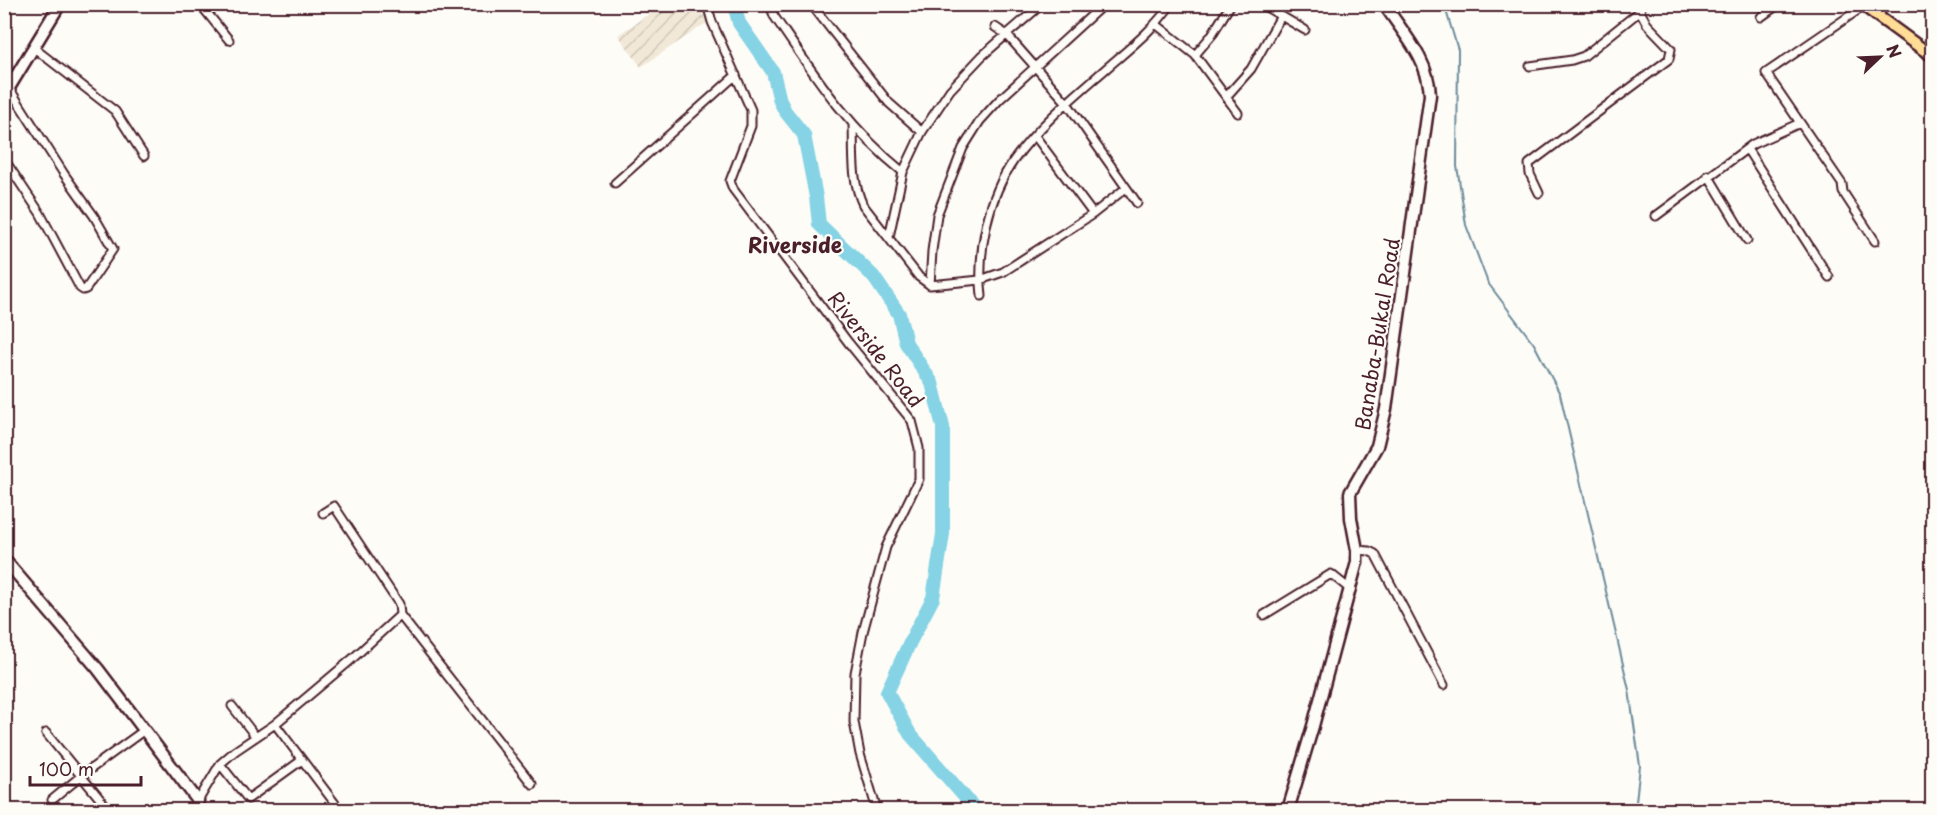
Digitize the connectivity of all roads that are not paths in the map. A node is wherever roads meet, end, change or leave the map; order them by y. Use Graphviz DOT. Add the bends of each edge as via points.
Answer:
graph roads {
  1 [pos="200,4"];
  2 [pos="707,4"];
  3 [pos="770,4"];
  4 [pos="811,4"];
  5 [pos="1104,4"];
  6 [pos="1171,4"];
  7 [pos="1231,4"];
  8 [pos="1261,4"];
  9 [pos="1384,4"];
  10 [pos="1779,4"];
  11 [pos="1881,4"];
  12 [pos="57,5"];
  13 [pos="1039,5"];
  14 [pos="1863,5"];
  15 [pos="1641,8"];
  16 [pos="1281,16"];
  17 [pos="1878,16"];
  18 [pos="1761,17"];
  19 [pos="1156,24"];
  20 [pos="995,27"];
  21 [pos="1305,30"];
  22 [pos="1007,35"];
  23 [pos="229,40"];
  24 [pos="34,48"];
  25 [pos="1195,55"];
  26 [pos="1932,56"];
  27 [pos="1035,66"];
  28 [pos="1530,66"];
  29 [pos="736,75"];
  30 [pos="7,92"];
  31 [pos="1226,97"];
  32 [pos="1067,103"];
  33 [pos="1238,113"];
  34 [pos="1800,123"];
  35 [pos="853,125"];
  36 [pos="922,132"];
  37 [pos="1035,136"];
  38 [pos="1747,149"];
  39 [pos="144,156"];
  40 [pos="4,159"];
  41 [pos="903,172"];
  42 [pos="1708,175"];
  43 [pos="615,183"];
  44 [pos="1126,188"];
  45 [pos="1539,193"];
  46 [pos="1137,202"];
  47 [pos="1092,214"];
  48 [pos="1656,216"];
  49 [pos="889,237"];
  50 [pos="1747,240"];
  51 [pos="1875,241"];
  52 [pos="1829,277"];
  53 [pos="980,279"];
  54 [pos="930,285"];
  55 [pos="982,296"];
  56 [pos="323,513"];
  57 [pos="1357,550"];
  58 [pos="4,559"];
  59 [pos="1351,590"];
  60 [pos="400,615"];
  61 [pos="1264,615"];
  62 [pos="1444,685"];
  63 [pos="232,706"];
  64 [pos="275,724"];
  65 [pos="143,731"];
  66 [pos="46,733"];
  67 [pos="256,737"];
  68 [pos="302,760"];
  69 [pos="220,764"];
  70 [pos="81,776"];
  71 [pos="532,784"];
  72 [pos="52,800"];
  73 [pos="196,806"];
  74 [pos="109,810"];
  75 [pos="340,810"];
  76 [pos="877,810"];
  77 [pos="1288,810"];
  1 -- 23 [label="street"];
  2 -- 29 [label="street, Riverside Road"];
  3 -- 35 [label="street" via="827,95"];
  4 -- 36 [label="street" via="889,102"];
  5 -- 27 [label="street"];
  6 -- 19 [label="street"];
  7 -- 25 [label="street"];
  8 -- 16 [label="street"];
  9 -- 57 [label="street, Banaba-Bukal Road" via="1424,65 1430,79 1430,95 1386,409 1377,446 1350,494"];
  10 -- 18 [label="street"];
  11 -- 17 [label="street"];
  12 -- 24 [label="street"];
  13 -- 22 [label="street"];
  14 -- 17 [label="main road"];
  14 -- 34 [label="street" via="1766,73"];
  15 -- 28 [label="street" via="1584,56"];
  15 -- 45 [label="street" via="1647,24 1671,49 1670,59 1529,164"];
  16 -- 21 [label="street"];
  16 -- 31 [label="street" via="1251,69"];
  17 -- 26 [label="main road"];
  19 -- 25 [label="street"];
  19 -- 32 [label="street"];
  20 -- 22 [label="street"];
  22 -- 27 [label="street"];
  22 -- 36 [label="street" via="950,90"];
  24 -- 30 [label="street"];
  24 -- 39 [label="street" via="115,111"];
  25 -- 31 [label="street"];
  27 -- 32 [label="street"];
  27 -- 54 [label="street" via="980,121 963,148 937,215"];
  29 -- 43 [label="street"];
  29 -- 76 [label="street, Riverside Road" via="752,118 730,181 733,189 912,421 919,448 919,479 886,547 855,673 854,722"];
  30 -- 40 [label="street" via="94,216 112,249 86,289 80,288 40,213"];
  31 -- 33 [label="street"];
  32 -- 37 [label="street"];
  32 -- 44 [label="street"];
  34 -- 38 [label="street"];
  34 -- 51 [label="street"];
  35 -- 41 [label="street"];
  35 -- 49 [label="street" via="859,196"];
  36 -- 41 [label="street"];
  37 -- 47 [label="street"];
  37 -- 53 [label="street" via="1001,183 983,243"];
  38 -- 42 [label="street"];
  38 -- 52 [label="street"];
  41 -- 49 [label="street"];
  42 -- 48 [label="street"];
  42 -- 50 [label="street"];
  44 -- 46 [label="street"];
  44 -- 47 [label="street"];
  47 -- 53 [label="street" via="1003,272"];
  49 -- 54 [label="street" via="919,277"];
  53 -- 54 [label="street"];
  53 -- 55 [label="street"];
  56 -- 60 [label="street" via="334,506 399,604"];
  57 -- 59 [label="street, Banaba-Bukal Road"];
  57 -- 62 [label="street" via="1375,554"];
  58 -- 65 [label="street" via="98,669"];
  59 -- 61 [label="street" via="1331,574"];
  59 -- 77 [label="street, Banaba-Bukal Road"];
  60 -- 64 [label="street"];
  60 -- 71 [label="street"];
  63 -- 67 [label="street"];
  64 -- 67 [label="street"];
  64 -- 68 [label="street"];
  65 -- 70 [label="street"];
  65 -- 73 [label="street"];
  66 -- 70 [label="street"];
  67 -- 69 [label="street"];
  68 -- 69 [label="street" via="248,799"];
  68 -- 75 [label="street"];
  69 -- 73 [label="street"];
  70 -- 72 [label="street"];
  70 -- 74 [label="street"];
}
